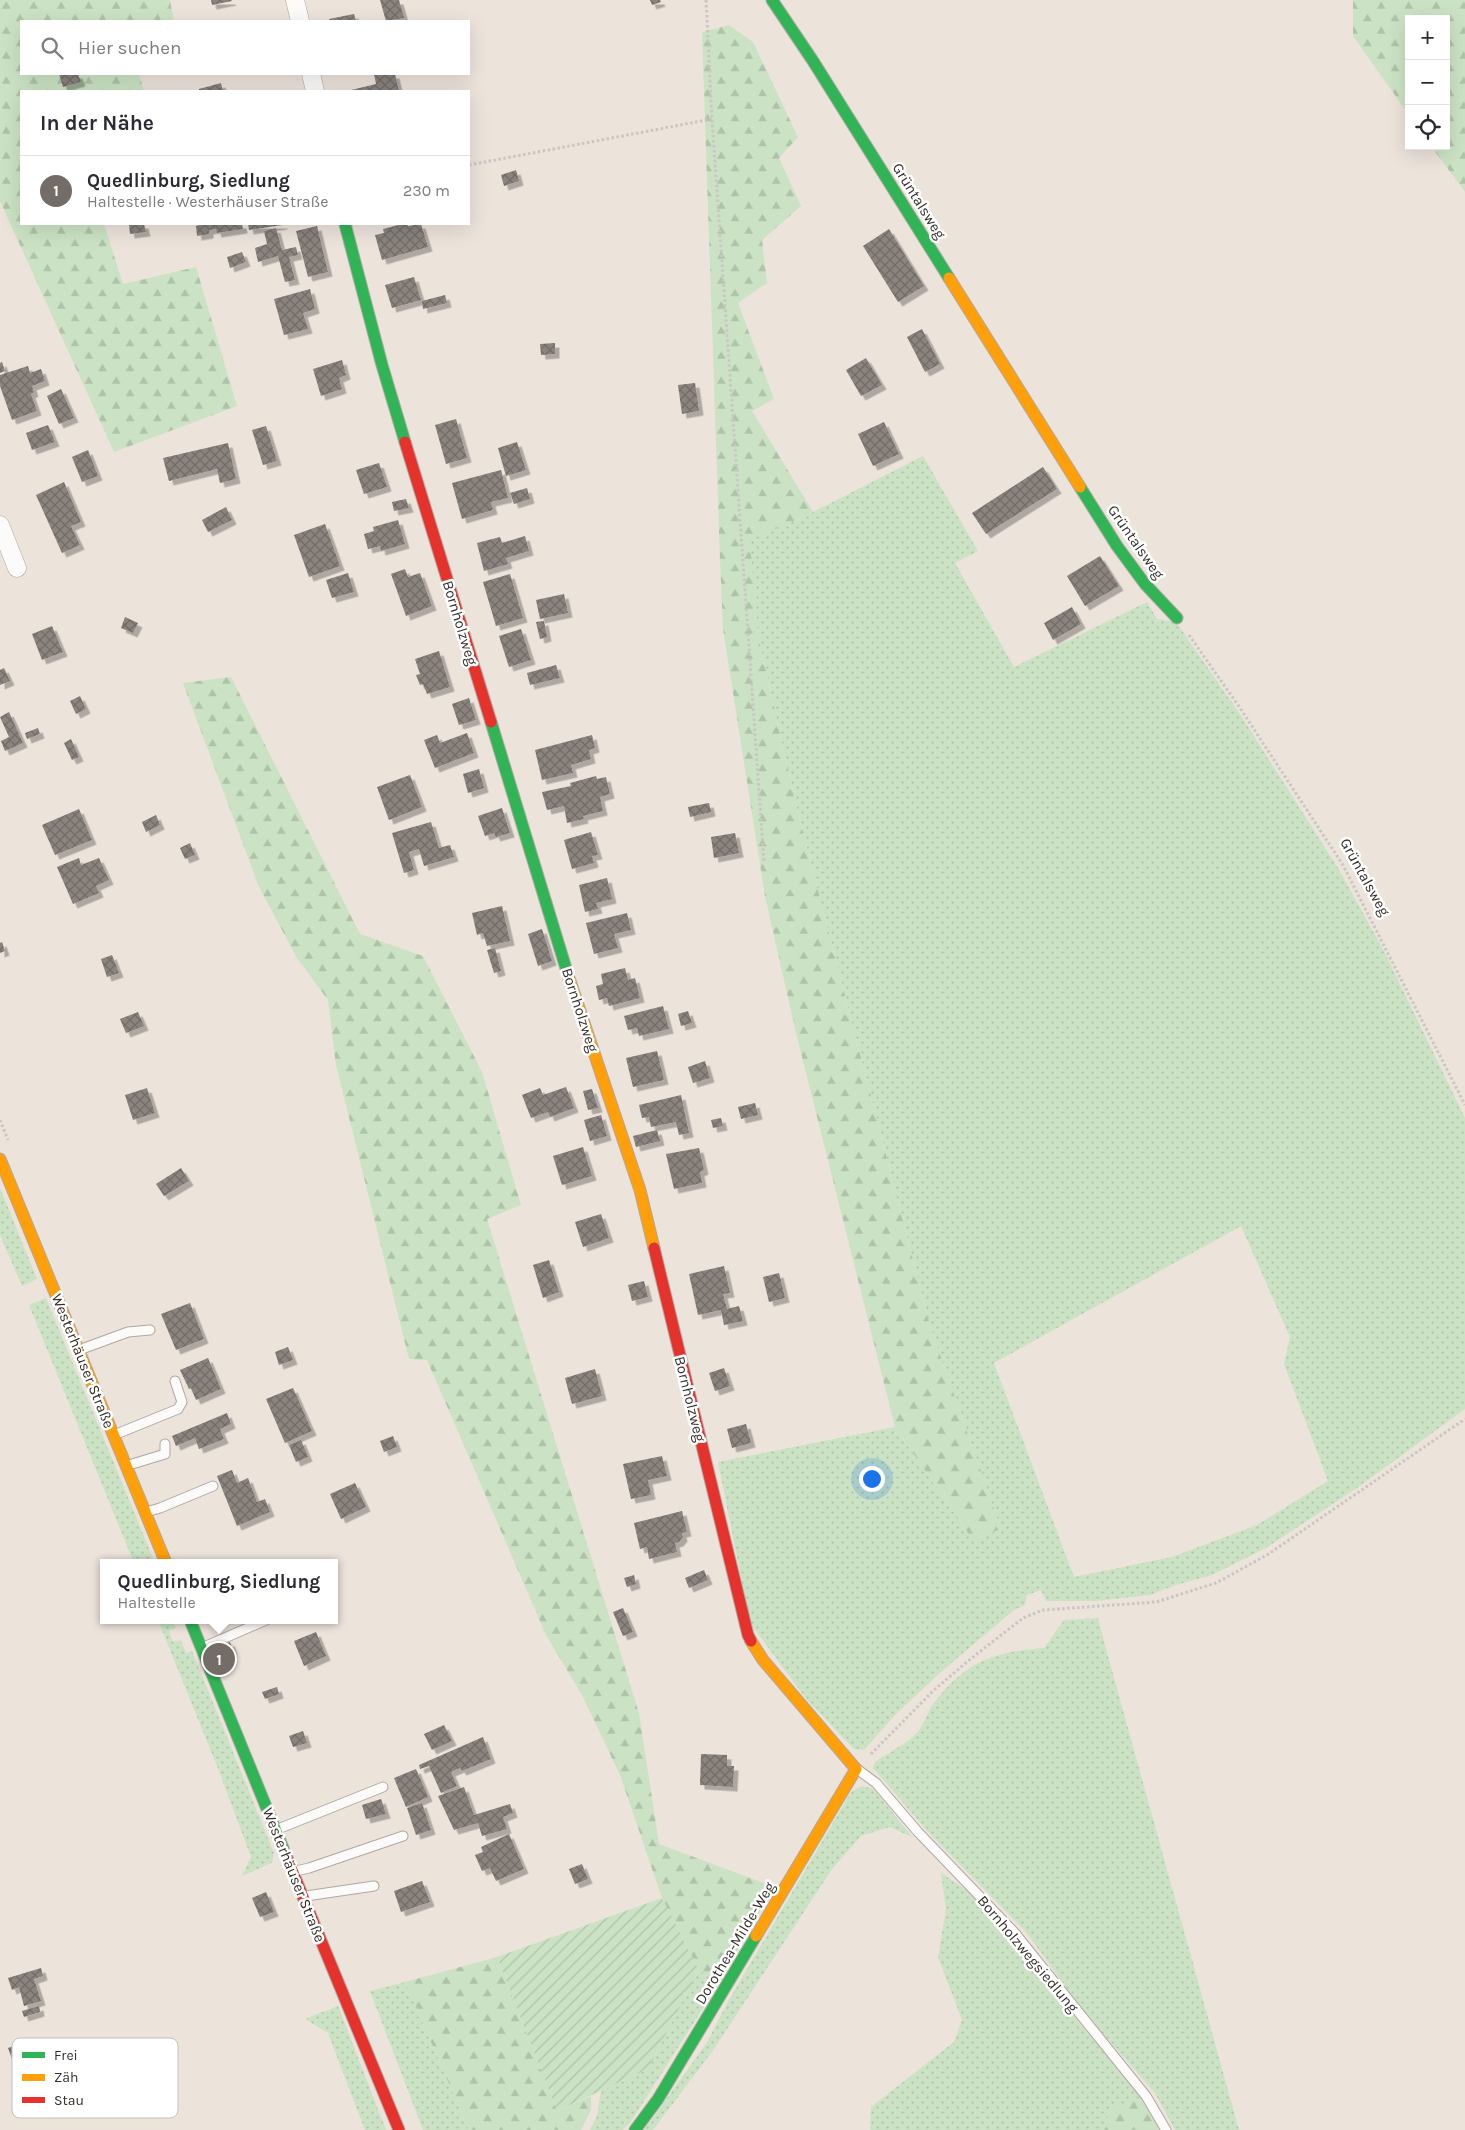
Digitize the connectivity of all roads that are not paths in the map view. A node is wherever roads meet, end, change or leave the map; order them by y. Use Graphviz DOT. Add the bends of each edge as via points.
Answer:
graph roads {
  1 [pos="295,0"];
  2 [pos="772,0"];
  3 [pos="300,20"];
  4 [pos="311,75"];
  5 [pos="315,90"];
  6 [pos="345,225"];
  7 [pos="0,525"];
  8 [pos="17,568"];
  9 [pos="1177,618"];
  10 [pos="0,1159"];
  11 [pos="150,1330"];
  12 [pos="78,1350"];
  13 [pos="175,1381"];
  14 [pos="114,1435"];
  15 [pos="165,1444"];
  16 [pos="126,1466"];
  17 [pos="213,1486"];
  18 [pos="145,1512"];
  19 [pos="164,1559"];
  20 [pos="192,1624"];
  21 [pos="257,1624"];
  22 [pos="201,1648"];
  23 [pos="856,1769"];
  24 [pos="383,1787"];
  25 [pos="276,1830"];
  26 [pos="403,1836"];
  27 [pos="293,1872"];
  28 [pos="374,1886"];
  29 [pos="303,1897"];
  30 [pos="399,2130"];
  31 [pos="635,2130"];
  32 [pos="1166,2130"];
  1 -- 3 [label="street"];
  2 -- 9 [label="street, Grüntalsweg" via="1117,546 1145,584"];
  4 -- 5 [label="street"];
  6 -- 23 [label="street, Bornholzweg" via="382,365 575,998 640,1190 748,1635 762,1660"];
  7 -- 8 [label="street"];
  10 -- 12 [label="street, Westerhäuser Straße"];
  11 -- 12 [label="lane" via="128,1332"];
  12 -- 14 [label="street, Westerhäuser Straße"];
  13 -- 14 [label="lane" via="182,1402 178,1409"];
  14 -- 16 [label="street, Westerhäuser Straße"];
  15 -- 16 [label="lane" via="166,1454"];
  16 -- 18 [label="street, Westerhäuser Straße"];
  17 -- 18 [label="lane"];
  18 -- 19 [label="street, Westerhäuser Straße"];
  20 -- 22 [label="street, Westerhäuser Straße"];
  21 -- 22 [label="lane"];
  22 -- 25 [label="street, Westerhäuser Straße"];
  23 -- 31 [label="street, Dorothea-Milde-Weg" via="658,2099"];
  23 -- 32 [label="lane, Bornholzwegsiedlung" via="876,1783 1014,1932 1146,2096"];
  24 -- 25 [label="lane"];
  25 -- 27 [label="street, Westerhäuser Straße"];
  26 -- 27 [label="lane"];
  27 -- 29 [label="street, Westerhäuser Straße"];
  28 -- 29 [label="lane"];
  29 -- 30 [label="street, Westerhäuser Straße"];
}
